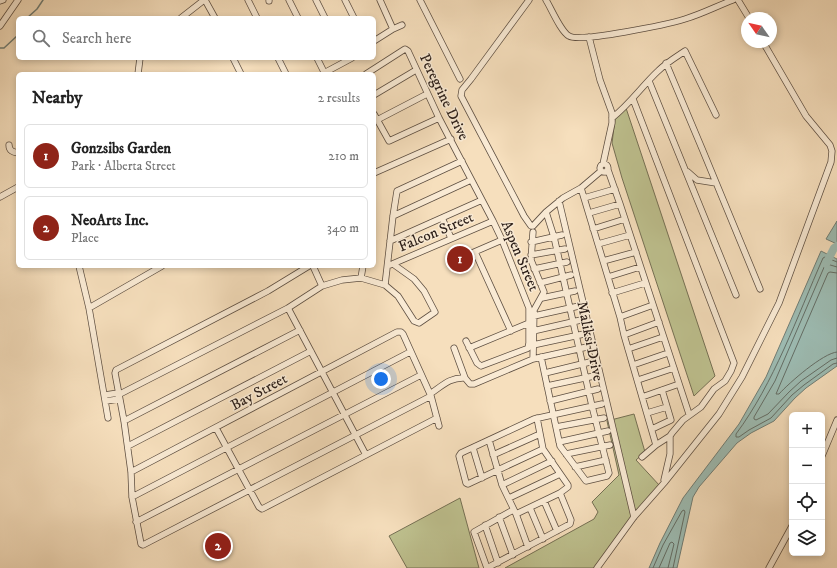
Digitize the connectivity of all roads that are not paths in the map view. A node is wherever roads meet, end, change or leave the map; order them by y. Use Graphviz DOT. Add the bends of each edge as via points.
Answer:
graph roads {
  1 [pos="3,0"];
  2 [pos="18,0"];
  3 [pos="205,0"];
  4 [pos="248,0"];
  5 [pos="289,0"];
  6 [pos="316,0"];
  7 [pos="346,0"];
  8 [pos="380,0"];
  9 [pos="420,0"];
  10 [pos="530,0"];
  11 [pos="546,0"];
  12 [pos="733,0"];
  13 [pos="738,0"];
  14 [pos="0,1"];
  15 [pos="745,12"];
  16 [pos="184,16"];
  17 [pos="214,16"];
  18 [pos="256,16"];
  19 [pos="297,16"];
  20 [pos="324,16"];
  21 [pos="353,16"];
  22 [pos="402,25"];
  23 [pos="0,26"];
  24 [pos="393,29"];
  25 [pos="589,37"];
  26 [pos="376,40"];
  27 [pos="766,48"];
  28 [pos="140,60"];
  29 [pos="235,60"];
  30 [pos="279,60"];
  31 [pos="318,60"];
  32 [pos="346,60"];
  33 [pos="666,63"];
  34 [pos="416,70"];
  35 [pos="138,72"];
  36 [pos="240,72"];
  37 [pos="285,72"];
  38 [pos="323,72"];
  39 [pos="327,72"];
  40 [pos="369,72"];
  41 [pos="460,79"];
  42 [pos="649,81"];
  43 [pos="376,94"];
  44 [pos="427,94"];
  45 [pos="633,99"];
  46 [pos="716,115"];
  47 [pos="376,117"];
  48 [pos="439,118"];
  49 [pos="612,118"];
  50 [pos="378,120"];
  51 [pos="451,139"];
  52 [pos="9,145"];
  53 [pos="16,152"];
  54 [pos="462,161"];
  55 [pos="604,170"];
  56 [pos="686,171"];
  57 [pos="376,172"];
  58 [pos="471,180"];
  59 [pos="716,182"];
  60 [pos="16,188"];
  61 [pos="581,188"];
  62 [pos="615,189"];
  63 [pos="0,197"];
  64 [pos="584,198"];
  65 [pos="482,200"];
  66 [pos="559,201"];
  67 [pos="620,204"];
  68 [pos="546,212"];
  69 [pos="589,213"];
  70 [pos="393,216"];
  71 [pos="442,218"];
  72 [pos="625,219"];
  73 [pos="493,221"];
  74 [pos="593,229"];
  75 [pos="533,232"];
  76 [pos="562,235"];
  77 [pos="630,235"];
  78 [pos="554,237"];
  79 [pos="451,238"];
  80 [pos="502,240"];
  81 [pos="390,241"];
  82 [pos="531,242"];
  83 [pos="598,244"];
  84 [pos="565,249"];
  85 [pos="556,250"];
  86 [pos="475,252"];
  87 [pos="636,252"];
  88 [pos="531,255"];
  89 [pos="465,256"];
  90 [pos="603,261"];
  91 [pos="567,262"];
  92 [pos="560,264"];
  93 [pos="391,265"];
  94 [pos="640,267"];
  95 [pos="159,268"];
  96 [pos="306,268"];
  97 [pos="314,268"];
  98 [pos="363,268"];
  99 [pos="80,269"];
  100 [pos="534,269"];
  101 [pos="571,276"];
  102 [pos="563,277"];
  103 [pos="608,277"];
  104 [pos="361,278"];
  105 [pos="540,283"];
  106 [pos="646,283"];
  107 [pos="385,285"];
  108 [pos="322,286"];
  109 [pos="760,289"];
  110 [pos="575,291"];
  111 [pos="567,293"];
  112 [pos="612,293"];
  113 [pos="736,295"];
  114 [pos="542,298"];
  115 [pos="653,305"];
  116 [pos="579,306"];
  117 [pos="89,308"];
  118 [pos="288,308"];
  119 [pos="570,308"];
  120 [pos="534,316"];
  121 [pos="620,317"];
  122 [pos="581,320"];
  123 [pos="573,322"];
  124 [pos="659,322"];
  125 [pos="529,323"];
  126 [pos="300,330"];
  127 [pos="511,331"];
  128 [pos="533,331"];
  129 [pos="584,334"];
  130 [pos="624,335"];
  131 [pos="576,336"];
  132 [pos="663,337"];
  133 [pos="466,341"];
  134 [pos="533,344"];
  135 [pos="587,347"];
  136 [pos="454,348"];
  137 [pos="469,348"];
  138 [pos="579,349"];
  139 [pos="628,349"];
  140 [pos="311,351"];
  141 [pos="410,352"];
  142 [pos="668,353"];
  143 [pos="541,358"];
  144 [pos="533,359"];
  145 [pos="590,362"];
  146 [pos="583,364"];
  147 [pos="633,364"];
  148 [pos="674,368"];
  149 [pos="322,372"];
  150 [pos="545,373"];
  151 [pos="421,375"];
  152 [pos="594,376"];
  153 [pos="586,377"];
  154 [pos="465,378"];
  155 [pos="638,380"];
  156 [pos="679,384"];
  157 [pos="547,386"];
  158 [pos="598,389"];
  159 [pos="662,390"];
  160 [pos="333,392"];
  161 [pos="589,392"];
  162 [pos="430,395"];
  163 [pos="119,396"];
  164 [pos="642,397"];
  165 [pos="105,398"];
  166 [pos="550,401"];
  167 [pos="602,404"];
  168 [pos="592,406"];
  169 [pos="667,407"];
  170 [pos="647,413"];
  171 [pos="689,414"];
  172 [pos="344,415"];
  173 [pos="553,415"];
  174 [pos="108,418"];
  175 [pos="437,418"];
  176 [pos="537,418"];
  177 [pos="604,418"];
  178 [pos="596,419"];
  179 [pos="837,420"];
  180 [pos="124,421"];
  181 [pos="440,426"];
  182 [pos="556,427"];
  183 [pos="216,428"];
  184 [pos="652,429"];
  185 [pos="608,431"];
  186 [pos="599,433"];
  187 [pos="540,434"];
  188 [pos="355,435"];
  189 [pos="670,436"];
  190 [pos="489,440"];
  191 [pos="559,442"];
  192 [pos="610,445"];
  193 [pos="656,445"];
  194 [pos="128,446"];
  195 [pos="602,446"];
  196 [pos="226,448"];
  197 [pos="473,448"];
  198 [pos="543,449"];
  199 [pos="825,449"];
  200 [pos="566,454"];
  201 [pos="366,455"];
  202 [pos="493,455"];
  203 [pos="642,457"];
  204 [pos="606,460"];
  205 [pos="552,461"];
  206 [pos="575,467"];
  207 [pos="238,469"];
  208 [pos="498,470"];
  209 [pos="132,472"];
  210 [pos="560,474"];
  211 [pos="482,478"];
  212 [pos="664,483"];
  213 [pos="502,485"];
  214 [pos="249,490"];
  215 [pos="560,493"];
  216 [pos="132,497"];
  217 [pos="509,498"];
  218 [pos="544,501"];
  219 [pos="530,508"];
  220 [pos="514,512"];
  221 [pos="499,517"];
  222 [pos="634,518"];
  223 [pos="136,522"];
  224 [pos="486,525"];
  225 [pos="557,531"];
  226 [pos="789,531"];
  227 [pos="543,538"];
  228 [pos="528,547"];
  229 [pos="513,554"];
  230 [pos="498,563"];
  231 [pos="487,568"];
  232 [pos="597,568"];
  233 [pos="769,568"];
  1 -- 14 [label="street"];
  2 -- 23 [label="street"];
  3 -- 16 [label="street"];
  3 -- 17 [label="street"];
  4 -- 18 [label="street"];
  5 -- 19 [label="street"];
  6 -- 20 [label="street"];
  7 -- 21 [label="street"];
  8 -- 24 [label="street"];
  9 -- 41 [label="street"];
  10 -- 68 [label="street" via="461,93 529,224 533,226"];
  11 -- 25 [label="street" via="568,36"];
  12 -- 25 [label="street" via="686,19"];
  13 -- 15 [label="street"];
  22 -- 24 [label="street"];
  24 -- 26 [label="street"];
  25 -- 49 [label="street"];
  27 -- 212 [label="street" via="806,116 830,145 831,162 779,303 742,377 715,418"];
  28 -- 35 [label="street"];
  29 -- 36 [label="street"];
  30 -- 37 [label="street"];
  31 -- 38 [label="street"];
  32 -- 39 [label="street"];
  33 -- 42 [label="street"];
  33 -- 46 [label="street" via="685,51"];
  33 -- 59 [label="street"];
  34 -- 40 [label="street, Peregrine Drive" via="408,51 404,49"];
  34 -- 43 [label="street"];
  34 -- 44 [label="street, Peregrine Drive"];
  42 -- 45 [label="street"];
  42 -- 56 [label="street"];
  44 -- 48 [label="street, Peregrine Drive"];
  44 -- 50 [label="street"];
  45 -- 49 [label="street"];
  45 -- 171 [label="street" via="734,363 725,381 714,389 701,407"];
  47 -- 50 [label="street"];
  48 -- 50 [label="street" via="391,141 388,140"];
  48 -- 51 [label="street, Peregrine Drive"];
  49 -- 55 [label="street" via="603,164 608,166"];
  51 -- 54 [label="street, Peregrine Drive"];
  51 -- 57 [label="street"];
  52 -- 53 [label="street" via="9,148"];
  54 -- 58 [label="street, Peregrine Drive"];
  54 -- 70 [label="street" via="399,189 396,193"];
  55 -- 61 [label="street"];
  55 -- 62 [label="street"];
  56 -- 59 [label="street" via="697,180"];
  56 -- 113 [label="street"];
  58 -- 65 [label="street, Peregrine Drive"];
  58 -- 70 [label="street"];
  59 -- 109 [label="street"];
  60 -- 63 [label="street"];
  61 -- 64 [label="street"];
  61 -- 66 [label="street"];
  62 -- 64 [label="street"];
  62 -- 67 [label="street"];
  64 -- 69 [label="street"];
  65 -- 71 [label="street"];
  65 -- 73 [label="street, Aspen Street"];
  66 -- 68 [label="street"];
  66 -- 222 [label="street"];
  67 -- 69 [label="street"];
  67 -- 72 [label="street"];
  68 -- 78 [label="street, Maliksi Drive"];
  69 -- 74 [label="street"];
  70 -- 81 [label="street"];
  71 -- 79 [label="street"];
  71 -- 81 [label="street"];
  72 -- 74 [label="street"];
  72 -- 77 [label="street"];
  73 -- 79 [label="street, Falcon Street"];
  73 -- 80 [label="street, Aspen Street"];
  74 -- 83 [label="street"];
  75 -- 82 [label="street"];
  76 -- 78 [label="street"];
  77 -- 83 [label="street"];
  77 -- 87 [label="street"];
  78 -- 82 [label="street"];
  78 -- 85 [label="street, Maliksi Drive"];
  79 -- 93 [label="street, Falcon Street"];
  80 -- 86 [label="street"];
  80 -- 125 [label="street, Aspen Street" via="529,308"];
  81 -- 93 [label="street"];
  82 -- 88 [label="street"];
  83 -- 90 [label="street"];
  84 -- 85 [label="street"];
  85 -- 88 [label="street"];
  85 -- 92 [label="street, Maliksi Drive"];
  86 -- 89 [label="street"];
  86 -- 127 [label="street"];
  87 -- 90 [label="street"];
  87 -- 94 [label="street"];
  88 -- 100 [label="street"];
  90 -- 103 [label="street"];
  91 -- 92 [label="street"];
  92 -- 100 [label="street"];
  92 -- 102 [label="street, Maliksi Drive"];
  93 -- 107 [label="street"];
  93 -- 107 [label="street" via="414,279 435,312 416,323 398,296"];
  94 -- 103 [label="street"];
  94 -- 106 [label="street"];
  95 -- 117 [label="street"];
  96 -- 163 [label="street" via="268,291 119,368 115,373"];
  97 -- 108 [label="street"];
  98 -- 104 [label="street"];
  99 -- 117 [label="street"];
  100 -- 105 [label="street"];
  101 -- 102 [label="street"];
  102 -- 105 [label="street"];
  102 -- 111 [label="street, Maliksi Drive"];
  103 -- 112 [label="street"];
  104 -- 107 [label="street"];
  104 -- 108 [label="street"];
  105 -- 114 [label="street" via="544,292"];
  106 -- 112 [label="street"];
  106 -- 115 [label="street"];
  108 -- 118 [label="street"];
  110 -- 111 [label="street"];
  111 -- 114 [label="street"];
  111 -- 119 [label="street, Maliksi Drive"];
  112 -- 121 [label="street"];
  114 -- 120 [label="street" via="535,308"];
  115 -- 121 [label="street"];
  115 -- 124 [label="street"];
  116 -- 119 [label="street"];
  117 -- 165 [label="street"];
  118 -- 126 [label="street"];
  118 -- 163 [label="street"];
  119 -- 120 [label="street"];
  119 -- 123 [label="street, Maliksi Drive"];
  120 -- 128 [label="street"];
  121 -- 130 [label="street"];
  122 -- 123 [label="street"];
  123 -- 128 [label="street"];
  123 -- 131 [label="street, Maliksi Drive"];
  124 -- 130 [label="street"];
  124 -- 132 [label="street"];
  125 -- 127 [label="street"];
  125 -- 137 [label="street, Aspen Street" via="529,343 526,349 481,366"];
  126 -- 140 [label="street"];
  126 -- 180 [label="street"];
  127 -- 137 [label="street"];
  128 -- 134 [label="street"];
  129 -- 131 [label="street"];
  130 -- 139 [label="street"];
  131 -- 134 [label="street"];
  131 -- 138 [label="street, Maliksi Drive"];
  132 -- 139 [label="street"];
  132 -- 142 [label="street"];
  133 -- 137 [label="street"];
  134 -- 144 [label="street"];
  135 -- 138 [label="street"];
  136 -- 154 [label="street"];
  138 -- 143 [label="street"];
  138 -- 146 [label="street, Maliksi Drive"];
  139 -- 147 [label="street"];
  140 -- 149 [label="street"];
  140 -- 194 [label="street"];
  141 -- 149 [label="street, Bay Street" via="403,334 397,332"];
  141 -- 151 [label="street"];
  141 -- 160 [label="street"];
  142 -- 147 [label="street"];
  142 -- 148 [label="street"];
  143 -- 144 [label="street"];
  143 -- 150 [label="street"];
  144 -- 154 [label="street" via="474,384 470,384"];
  145 -- 146 [label="street"];
  146 -- 150 [label="street"];
  146 -- 153 [label="street, Maliksi Drive"];
  147 -- 155 [label="street"];
  148 -- 155 [label="street"];
  148 -- 156 [label="street"];
  149 -- 160 [label="street"];
  149 -- 183 [label="street, Bay Street"];
  150 -- 157 [label="street"];
  151 -- 162 [label="street"];
  151 -- 172 [label="street"];
  152 -- 153 [label="street"];
  153 -- 157 [label="street"];
  153 -- 161 [label="street, Maliksi Drive"];
  154 -- 162 [label="street" via="457,377"];
  155 -- 164 [label="street"];
  156 -- 159 [label="street"];
  156 -- 171 [label="street"];
  157 -- 166 [label="street"];
  158 -- 161 [label="street"];
  159 -- 164 [label="street"];
  159 -- 169 [label="street"];
  160 -- 172 [label="street"];
  160 -- 196 [label="street"];
  161 -- 166 [label="street"];
  161 -- 168 [label="street, Maliksi Drive"];
  162 -- 175 [label="street"];
  162 -- 188 [label="street"];
  163 -- 165 [label="street"];
  163 -- 180 [label="street"];
  164 -- 170 [label="street"];
  165 -- 174 [label="street"];
  166 -- 173 [label="street"];
  167 -- 168 [label="street"];
  168 -- 173 [label="street"];
  168 -- 178 [label="street, Maliksi Drive"];
  169 -- 170 [label="street"];
  169 -- 184 [label="street" via="672,419 670,422"];
  170 -- 184 [label="street"];
  171 -- 189 [label="street"];
  172 -- 188 [label="street"];
  172 -- 207 [label="street"];
  173 -- 176 [label="street"];
  173 -- 182 [label="street"];
  175 -- 181 [label="street"];
  175 -- 201 [label="street"];
  176 -- 187 [label="street"];
  176 -- 190 [label="street"];
  177 -- 178 [label="street"];
  178 -- 182 [label="street"];
  178 -- 186 [label="street, Maliksi Drive"];
  179 -- 199 [label="street"];
  180 -- 194 [label="street"];
  182 -- 191 [label="street"];
  183 -- 196 [label="street"];
  183 -- 209 [label="street, Bay Street"];
  184 -- 193 [label="street"];
  185 -- 186 [label="street"];
  186 -- 191 [label="street"];
  186 -- 195 [label="street, Maliksi Drive"];
  187 -- 198 [label="street"];
  187 -- 202 [label="street"];
  188 -- 201 [label="street"];
  188 -- 214 [label="street"];
  189 -- 193 [label="street"];
  189 -- 212 [label="street" via="670,454"];
  190 -- 197 [label="street"];
  190 -- 202 [label="street"];
  191 -- 200 [label="street"];
  192 -- 195 [label="street"];
  193 -- 203 [label="street"];
  194 -- 209 [label="street"];
  195 -- 200 [label="street"];
  195 -- 204 [label="street, Maliksi Drive"];
  196 -- 207 [label="street"];
  196 -- 216 [label="street"];
  197 -- 211 [label="street"];
  197 -- 211 [label="street" via="459,456 466,483"];
  198 -- 205 [label="street"];
  198 -- 208 [label="street"];
  200 -- 206 [label="street"];
  201 -- 214 [label="street" via="262,509"];
  202 -- 208 [label="street"];
  204 -- 206 [label="street"];
  204 -- 206 [label="street, Maliksi Drive" via="609,475 586,481"];
  205 -- 210 [label="street"];
  205 -- 213 [label="street"];
  207 -- 214 [label="street"];
  207 -- 223 [label="street"];
  208 -- 211 [label="street"];
  208 -- 213 [label="street"];
  209 -- 216 [label="street"];
  210 -- 215 [label="street" via="568,485"];
  210 -- 217 [label="street"];
  212 -- 222 [label="street"];
  213 -- 217 [label="street"];
  214 -- 223 [label="street" via="143,545 139,542"];
  215 -- 218 [label="street"];
  215 -- 225 [label="street" via="572,522"];
  216 -- 223 [label="street"];
  217 -- 220 [label="street"];
  218 -- 219 [label="street"];
  218 -- 225 [label="street"];
  219 -- 220 [label="street"];
  219 -- 227 [label="street"];
  220 -- 221 [label="street"];
  220 -- 228 [label="street"];
  221 -- 224 [label="street"];
  221 -- 229 [label="street"];
  222 -- 232 [label="street"];
  224 -- 230 [label="street"];
  224 -- 231 [label="street" via="474,532"];
  225 -- 227 [label="street"];
  226 -- 233 [label="street"];
  227 -- 228 [label="street"];
  228 -- 229 [label="street"];
  229 -- 230 [label="street"];
  230 -- 231 [label="street"];
}
